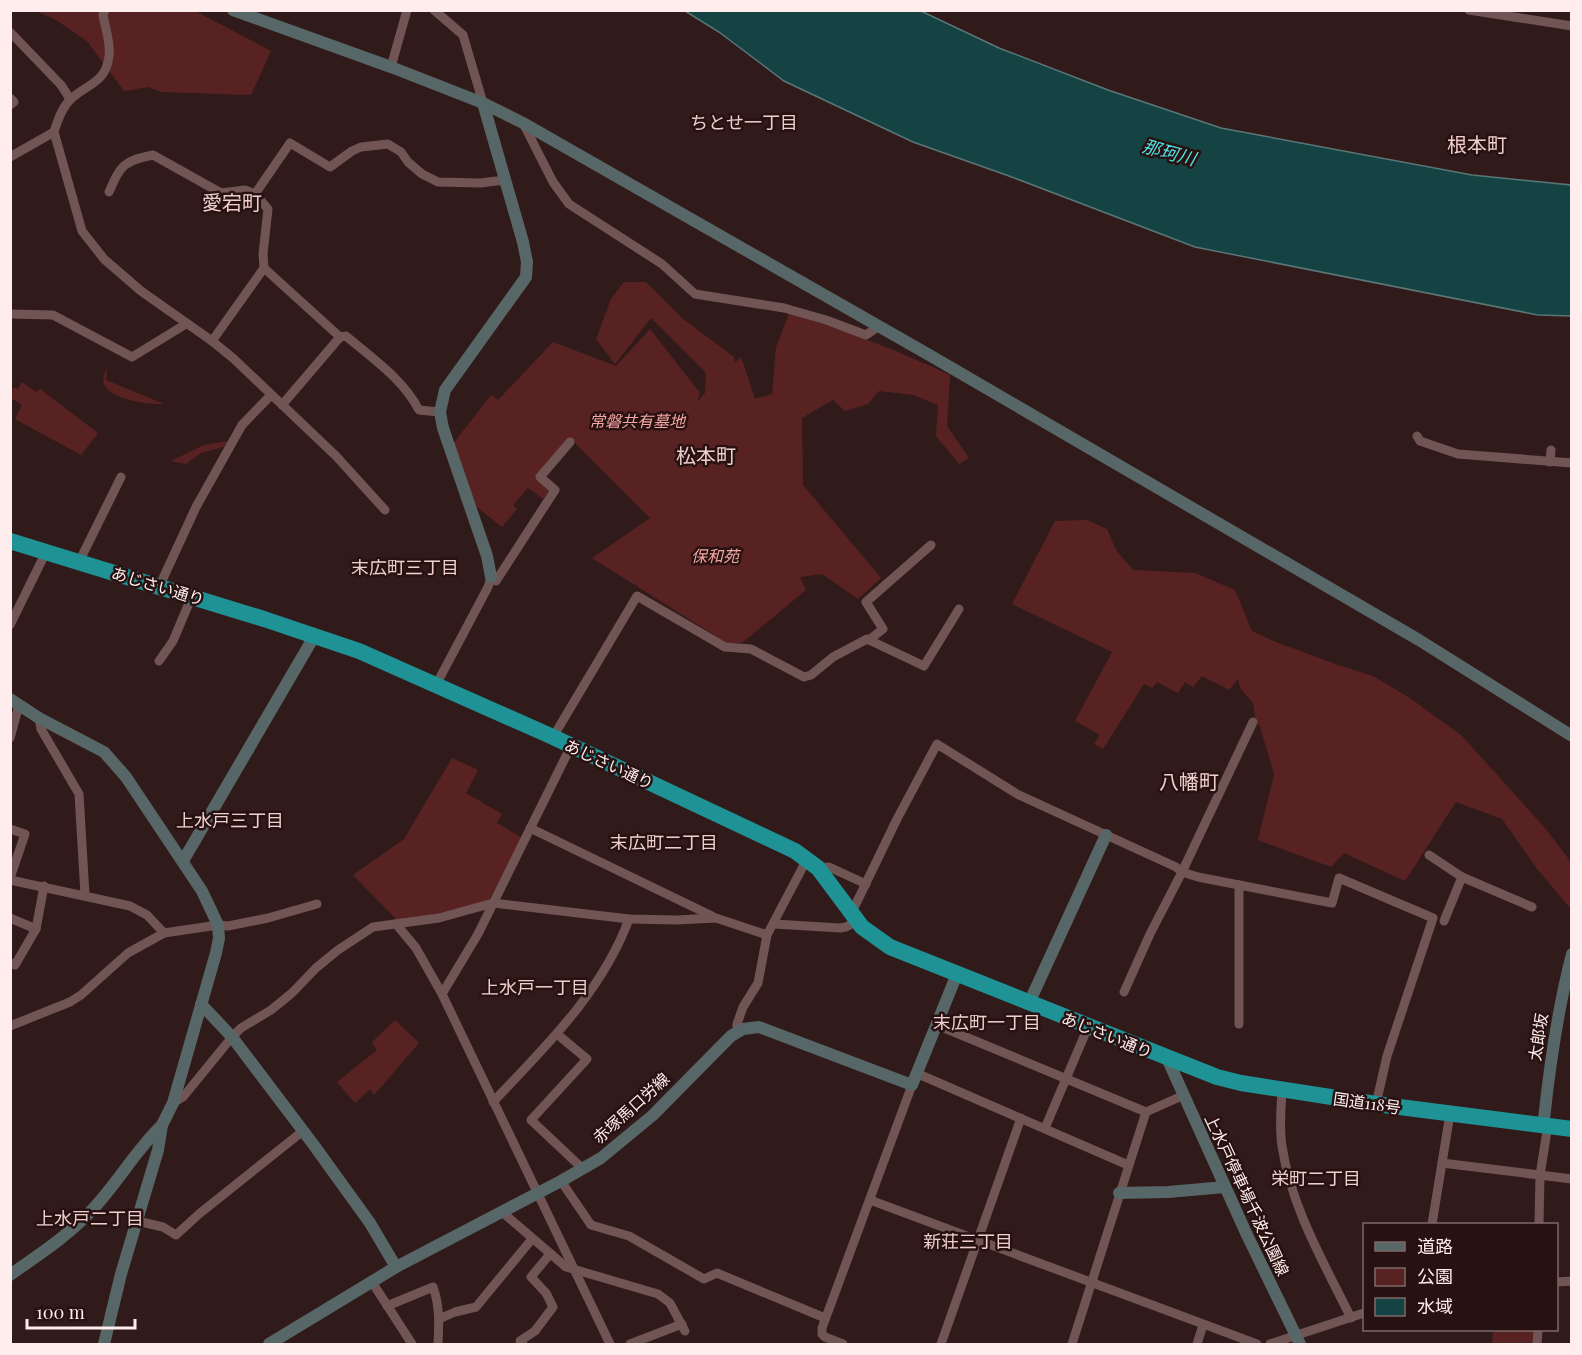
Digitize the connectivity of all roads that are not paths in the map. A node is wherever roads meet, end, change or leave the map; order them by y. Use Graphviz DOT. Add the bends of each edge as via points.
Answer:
graph roads {
  1 [pos="105,10"];
  2 [pos="233,10"];
  3 [pos="407,10"];
  4 [pos="434,10"];
  5 [pos="1469,10"];
  6 [pos="1572,26"];
  7 [pos="10,32"];
  8 [pos="390,67"];
  9 [pos="10,98"];
  10 [pos="70,99"];
  11 [pos="483,103"];
  12 [pos="10,105"];
  13 [pos="523,123"];
  14 [pos="54,132"];
  15 [pos="10,157"];
  16 [pos="505,180"];
  17 [pos="109,192"];
  18 [pos="255,194"];
  19 [pos="264,268"];
  20 [pos="10,314"];
  21 [pos="186,324"];
  22 [pos="879,326"];
  23 [pos="340,337"];
  24 [pos="212,340"];
  25 [pos="271,395"];
  26 [pos="282,405"];
  27 [pos="440,412"];
  28 [pos="1416,436"];
  29 [pos="570,442"];
  30 [pos="1551,450"];
  31 [pos="1550,462"];
  32 [pos="1572,463"];
  33 [pos="121,477"];
  34 [pos="386,510"];
  35 [pos="10,541"];
  36 [pos="931,544"];
  37 [pos="46,552"];
  38 [pos="79,562"];
  39 [pos="494,579"];
  40 [pos="159,586"];
  41 [pos="192,596"];
  42 [pos="959,609"];
  43 [pos="10,625"];
  44 [pos="315,635"];
  45 [pos="869,640"];
  46 [pos="159,661"];
  47 [pos="436,685"];
  48 [pos="15,702"];
  49 [pos="39,718"];
  50 [pos="1253,722"];
  51 [pos="1572,736"];
  52 [pos="553,737"];
  53 [pos="10,738"];
  54 [pos="571,746"];
  55 [pos="530,828"];
  56 [pos="10,829"];
  57 [pos="1106,835"];
  58 [pos="1429,855"];
  59 [pos="183,861"];
  60 [pos="812,863"];
  61 [pos="1182,872"];
  62 [pos="1462,877"];
  63 [pos="10,879"];
  64 [pos="866,884"];
  65 [pos="1239,885"];
  66 [pos="44,886"];
  67 [pos="85,895"];
  68 [pos="493,903"];
  69 [pos="317,904"];
  70 [pos="1532,907"];
  71 [pos="854,917"];
  72 [pos="10,918"];
  73 [pos="716,918"];
  74 [pos="629,919"];
  75 [pos="1444,921"];
  76 [pos="396,924"];
  77 [pos="774,924"];
  78 [pos="218,925"];
  79 [pos="36,929"];
  80 [pos="164,933"];
  81 [pos="767,935"];
  82 [pos="1572,954"];
  83 [pos="10,963"];
  84 [pos="957,974"];
  85 [pos="1124,992"];
  86 [pos="442,994"];
  87 [pos="201,1004"];
  88 [pos="1029,1004"];
  89 [pos="1239,1024"];
  90 [pos="937,1025"];
  91 [pos="10,1026"];
  92 [pos="1088,1027"];
  93 [pos="737,1031"];
  94 [pos="557,1034"];
  95 [pos="232,1037"];
  96 [pos="1167,1058"];
  97 [pos="1067,1078"];
  98 [pos="914,1079"];
  99 [pos="1282,1090"];
  100 [pos="1184,1095"];
  101 [pos="493,1102"];
  102 [pos="173,1103"];
  103 [pos="1376,1104"];
  104 [pos="1146,1112"];
  105 [pos="1450,1114"];
  106 [pos="1021,1118"];
  107 [pos="162,1125"];
  108 [pos="1545,1125"];
  109 [pos="1045,1128"];
  110 [pos="1572,1129"];
  111 [pos="303,1131"];
  112 [pos="1442,1163"];
  113 [pos="1128,1165"];
  114 [pos="583,1169"];
  115 [pos="1539,1174"];
  116 [pos="1572,1179"];
  117 [pos="561,1181"];
  118 [pos="1225,1187"];
  119 [pos="1119,1192"];
  120 [pos="537,1193"];
  121 [pos="870,1200"];
  122 [pos="502,1212"];
  123 [pos="137,1221"];
  124 [pos="1432,1223"];
  125 [pos="1539,1223"];
  126 [pos="532,1239"];
  127 [pos="977,1241"];
  128 [pos="550,1254"];
  129 [pos="396,1267"];
  130 [pos="573,1268"];
  131 [pos="10,1275"];
  132 [pos="372,1282"];
  133 [pos="1091,1284"];
  134 [pos="387,1306"];
  135 [pos="1363,1314"];
  136 [pos="825,1318"];
  137 [pos="1351,1318"];
  138 [pos="439,1319"];
  139 [pos="1203,1325"];
  140 [pos="1298,1340"];
  141 [pos="104,1344"];
  142 [pos="269,1344"];
  143 [pos="412,1344"];
  144 [pos="438,1344"];
  145 [pos="523,1344"];
  146 [pos="609,1344"];
  147 [pos="630,1344"];
  148 [pos="842,1344"];
  149 [pos="940,1344"];
  150 [pos="1072,1344"];
  151 [pos="1197,1344"];
  152 [pos="1257,1344"];
  153 [pos="1270,1344"];
  1 -- 10 [label="street" via="110,55 105,71"];
  2 -- 8 [label="street"];
  3 -- 8 [label="street"];
  4 -- 11 [label="street" via="463,35"];
  5 -- 6 [label="street"];
  7 -- 10 [label="street"];
  8 -- 11 [label="street"];
  9 -- 12 [label="street" via="14,102"];
  10 -- 14 [label="street"];
  11 -- 13 [label="street"];
  11 -- 16 [label="street"];
  13 -- 22 [label="street"];
  13 -- 22 [label="street" via="552,183 569,204 662,264 695,294 784,309 866,335"];
  14 -- 15 [label="street"];
  14 -- 21 [label="street" via="82,231 118,272"];
  16 -- 18 [label="street" via="438,182 422,174 388,144 361,147 330,167 290,143"];
  16 -- 27 [label="street" via="523,242 525,277 446,390"];
  17 -- 18 [label="street" via="119,169 153,155 221,193 245,190"];
  18 -- 19 [label="street" via="268,209"];
  19 -- 23 [label="street"];
  19 -- 24 [label="street"];
  20 -- 21 [label="street" via="53,315 132,357"];
  21 -- 24 [label="street"];
  22 -- 51 [label="street" via="1419,640"];
  23 -- 26 [label="street"];
  23 -- 27 [label="street" via="346,336 394,378 412,395 419,410"];
  24 -- 25 [label="street"];
  25 -- 26 [label="street"];
  25 -- 40 [label="street" via="242,425 196,507"];
  26 -- 34 [label="street"];
  27 -- 39 [label="street"];
  28 -- 31 [label="street" via="1420,441 1458,454"];
  29 -- 39 [label="street" via="540,477 555,490"];
  30 -- 31 [label="street"];
  31 -- 32 [label="street"];
  33 -- 38 [label="street"];
  35 -- 37 [label="highway, あじさい通り"];
  36 -- 45 [label="street" via="866,602 883,629"];
  37 -- 38 [label="highway, あじさい通り"];
  37 -- 43 [label="street"];
  38 -- 40 [label="highway, あじさい通り"];
  39 -- 47 [label="street"];
  40 -- 41 [label="highway, あじさい通り"];
  41 -- 44 [label="highway, あじさい通り"];
  41 -- 46 [label="street" via="173,641"];
  42 -- 45 [label="street" via="924,666"];
  44 -- 47 [label="highway, あじさい通り"];
  44 -- 59 [label="street"];
  45 -- 52 [label="street" via="804,676 751,649 725,647 637,596"];
  47 -- 52 [label="highway, あじさい通り"];
  48 -- 49 [label="street"];
  48 -- 53 [label="street"];
  49 -- 59 [label="street" via="104,752 126,777"];
  49 -- 67 [label="street" via="41,729 79,794"];
  50 -- 61 [label="street"];
  52 -- 54 [label="highway, あじさい通り"];
  54 -- 55 [label="street"];
  54 -- 60 [label="highway, あじさい通り" via="795,851"];
  55 -- 68 [label="street"];
  55 -- 73 [label="street"];
  56 -- 63 [label="street" via="25,834"];
  57 -- 61 [label="street"];
  57 -- 64 [label="street" via="1017,794 937,744"];
  57 -- 88 [label="street"];
  58 -- 62 [label="street"];
  59 -- 78 [label="street"];
  60 -- 64 [label="street"];
  60 -- 71 [label="highway, あじさい通り"];
  60 -- 77 [label="street"];
  61 -- 65 [label="street"];
  61 -- 85 [label="street"];
  62 -- 70 [label="street"];
  62 -- 75 [label="street"];
  63 -- 66 [label="street"];
  64 -- 71 [label="street"];
  65 -- 89 [label="street"];
  65 -- 103 [label="street" via="1332,903 1339,879 1433,918 1387,1056"];
  66 -- 67 [label="street"];
  66 -- 79 [label="street"];
  67 -- 80 [label="street" via="139,909"];
  68 -- 74 [label="street"];
  68 -- 76 [label="street" via="439,918"];
  68 -- 86 [label="street"];
  69 -- 78 [label="street" via="268,918"];
  71 -- 77 [label="street" via="840,928"];
  71 -- 84 [label="highway, あじさい通り" via="873,937 890,947"];
  72 -- 79 [label="street"];
  73 -- 74 [label="street"];
  73 -- 81 [label="street"];
  74 -- 94 [label="street" via="607,968"];
  76 -- 86 [label="street" via="416,948"];
  76 -- 95 [label="street" via="373,927 338,950 292,993"];
  77 -- 81 [label="street"];
  78 -- 80 [label="street"];
  78 -- 87 [label="street" via="216,953"];
  79 -- 83 [label="street" via="15,965"];
  80 -- 91 [label="street" via="128,953 70,1002"];
  81 -- 93 [label="street" via="758,983 743,1007"];
  82 -- 108 [label="street, 太郎坂" via="1550,1065"];
  84 -- 88 [label="highway, あじさい通り"];
  84 -- 90 [label="street"];
  86 -- 101 [label="street"];
  87 -- 95 [label="street"];
  87 -- 102 [label="street"];
  88 -- 92 [label="highway, あじさい通り"];
  90 -- 97 [label="street"];
  90 -- 98 [label="street"];
  92 -- 96 [label="highway, あじさい通り"];
  92 -- 97 [label="street"];
  93 -- 98 [label="street" via="759,1027"];
  93 -- 114 [label="street, 赤塚馬口労線" via="653,1115"];
  94 -- 101 [label="street"];
  94 -- 114 [label="street" via="587,1059 531,1120"];
  95 -- 102 [label="street" via="183,1097"];
  95 -- 111 [label="street"];
  96 -- 99 [label="highway, 国道118号" via="1217,1077"];
  96 -- 100 [label="street, 上水戸停車場千波公園線"];
  97 -- 104 [label="street"];
  97 -- 109 [label="street"];
  98 -- 106 [label="street"];
  98 -- 121 [label="street"];
  99 -- 103 [label="highway, 国道118号"];
  99 -- 137 [label="street" via="1284,1160 1303,1219"];
  100 -- 104 [label="street"];
  100 -- 118 [label="street, 上水戸停車場千波公園線"];
  101 -- 120 [label="street"];
  102 -- 107 [label="street"];
  103 -- 105 [label="highway, 国道118号"];
  104 -- 113 [label="street"];
  105 -- 108 [label="highway, 国道118号"];
  105 -- 112 [label="street"];
  106 -- 109 [label="street"];
  106 -- 127 [label="street"];
  107 -- 123 [label="street"];
  107 -- 131 [label="street" via="90,1213"];
  108 -- 110 [label="highway, 国道118号"];
  108 -- 115 [label="street"];
  109 -- 113 [label="street"];
  111 -- 123 [label="street" via="176,1235 163,1227"];
  111 -- 129 [label="street" via="370,1223"];
  112 -- 115 [label="street"];
  112 -- 124 [label="street"];
  113 -- 119 [label="street"];
  114 -- 117 [label="street, 赤塚馬口労線"];
  115 -- 116 [label="street"];
  115 -- 125 [label="street"];
  117 -- 120 [label="street, 赤塚馬口労線"];
  117 -- 136 [label="street" via="591,1225 629,1236 704,1279 717,1273"];
  118 -- 119 [label="street"];
  118 -- 140 [label="street, 上水戸停車場千波公園線"];
  119 -- 133 [label="street"];
  120 -- 122 [label="street, 赤塚馬口労線"];
  120 -- 130 [label="street"];
  121 -- 127 [label="street"];
  121 -- 136 [label="street"];
  122 -- 126 [label="street"];
  122 -- 129 [label="street, 赤塚馬口労線"];
  123 -- 141 [label="street"];
  126 -- 128 [label="street"];
  126 -- 138 [label="street" via="476,1307"];
  127 -- 133 [label="street"];
  127 -- 149 [label="street"];
  128 -- 130 [label="street"];
  128 -- 145 [label="street" via="531,1277 553,1307 535,1331 520,1341"];
  129 -- 132 [label="street, 赤塚馬口労線"];
  130 -- 146 [label="street"];
  130 -- 147 [label="street" via="658,1294 670,1303 683,1328"];
  132 -- 134 [label="street"];
  132 -- 142 [label="street, 赤塚馬口労線"];
  133 -- 139 [label="street"];
  133 -- 150 [label="street"];
  134 -- 138 [label="street" via="433,1287"];
  134 -- 143 [label="street"];
  135 -- 137 [label="street"];
  136 -- 148 [label="street" via="822,1334"];
  137 -- 140 [label="street"];
  138 -- 144 [label="street"];
  139 -- 151 [label="street"];
  139 -- 152 [label="street"];
  140 -- 153 [label="street"];
}
